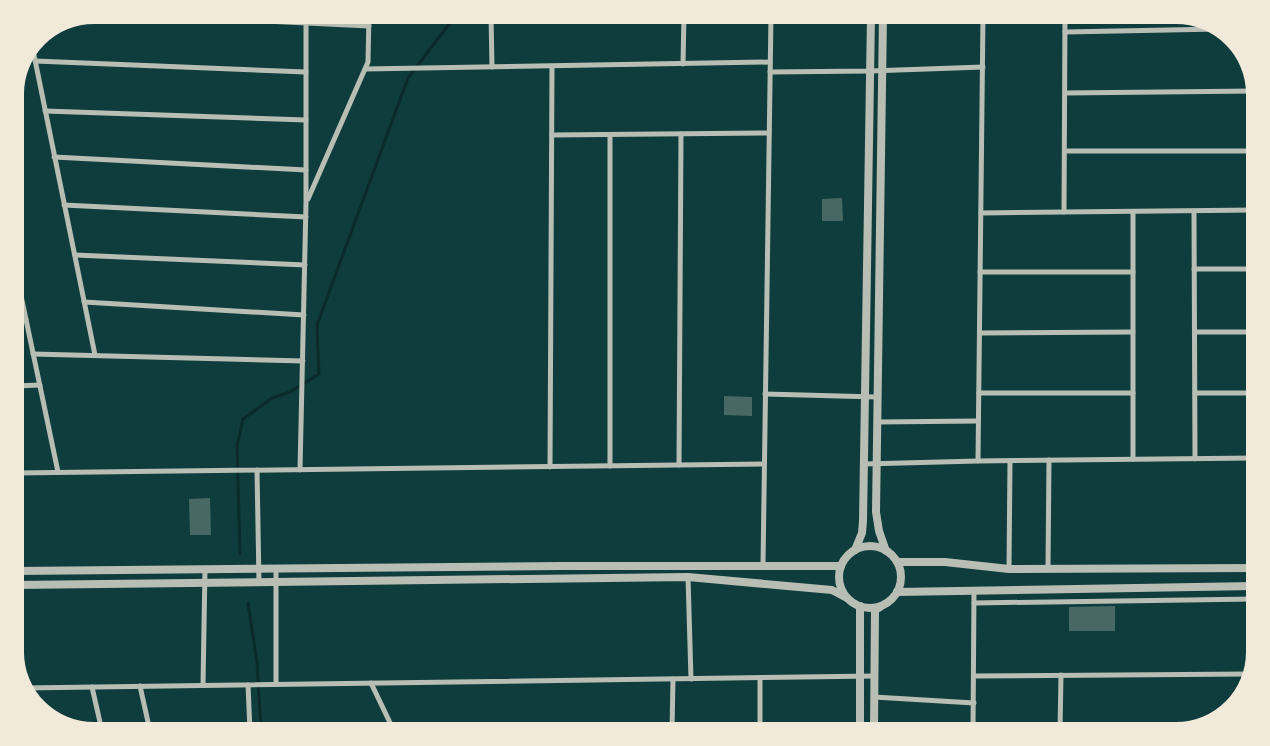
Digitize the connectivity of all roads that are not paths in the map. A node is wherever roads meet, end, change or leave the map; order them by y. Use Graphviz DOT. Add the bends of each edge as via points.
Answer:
graph roads {
  1 [pos="306,24"];
  2 [pos="327,24"];
  3 [pos="491,24"];
  4 [pos="684,24"];
  5 [pos="771,24"];
  6 [pos="871,24"];
  7 [pos="883,24"];
  8 [pos="984,24"];
  9 [pos="1065,24"];
  10 [pos="369,26"];
  11 [pos="1205,30"];
  12 [pos="1065,32"];
  13 [pos="34,58"];
  14 [pos="35,61"];
  15 [pos="770,62"];
  16 [pos="683,64"];
  17 [pos="552,66"];
  18 [pos="492,67"];
  19 [pos="983,67"];
  20 [pos="365,69"];
  21 [pos="882,71"];
  22 [pos="306,72"];
  23 [pos="770,72"];
  24 [pos="870,72"];
  25 [pos="1246,91"];
  26 [pos="1065,93"];
  27 [pos="45,111"];
  28 [pos="306,120"];
  29 [pos="769,133"];
  30 [pos="681,134"];
  31 [pos="552,135"];
  32 [pos="610,135"];
  33 [pos="1065,151"];
  34 [pos="1246,151"];
  35 [pos="54,157"];
  36 [pos="306,170"];
  37 [pos="306,203"];
  38 [pos="64,205"];
  39 [pos="1246,210"];
  40 [pos="1194,211"];
  41 [pos="1064,212"];
  42 [pos="1133,212"];
  43 [pos="981,213"];
  44 [pos="306,217"];
  45 [pos="75,255"];
  46 [pos="305,265"];
  47 [pos="1194,269"];
  48 [pos="1246,269"];
  49 [pos="980,272"];
  50 [pos="1133,272"];
  51 [pos="84,302"];
  52 [pos="24,310"];
  53 [pos="304,314"];
  54 [pos="26,320"];
  55 [pos="1133,332"];
  56 [pos="1194,332"];
  57 [pos="1246,332"];
  58 [pos="980,333"];
  59 [pos="33,354"];
  60 [pos="95,355"];
  61 [pos="302,361"];
  62 [pos="40,385"];
  63 [pos="24,386"];
  64 [pos="979,393"];
  65 [pos="1133,393"];
  66 [pos="1195,393"];
  67 [pos="1246,393"];
  68 [pos="765,394"];
  69 [pos="865,396"];
  70 [pos="877,397"];
  71 [pos="978,421"];
  72 [pos="877,422"];
  73 [pos="1246,458"];
  74 [pos="1133,459"];
  75 [pos="1195,459"];
  76 [pos="1049,460"];
  77 [pos="978,461"];
  78 [pos="1010,461"];
  79 [pos="764,464"];
  80 [pos="864,464"];
  81 [pos="876,464"];
  82 [pos="679,465"];
  83 [pos="550,466"];
  84 [pos="610,466"];
  85 [pos="257,470"];
  86 [pos="300,470"];
  87 [pos="58,472"];
  88 [pos="24,473"];
  89 [pos="855,550"];
  90 [pos="886,550"];
  91 [pos="898,562"];
  92 [pos="763,565"];
  93 [pos="841,566"];
  94 [pos="259,568"];
  95 [pos="276,568"];
  96 [pos="1048,568"];
  97 [pos="1246,568"];
  98 [pos="205,569"];
  99 [pos="1009,569"];
  100 [pos="24,571"];
  101 [pos="688,577"];
  102 [pos="259,582"];
  103 [pos="276,582"];
  104 [pos="205,583"];
  105 [pos="24,585"];
  106 [pos="1246,586"];
  107 [pos="974,591"];
  108 [pos="897,592"];
  109 [pos="847,598"];
  110 [pos="1246,599"];
  111 [pos="974,603"];
  112 [pos="860,606"];
  113 [pos="880,607"];
  114 [pos="1243,674"];
  115 [pos="860,676"];
  116 [pos="875,676"];
  117 [pos="974,676"];
  118 [pos="1061,676"];
  119 [pos="760,678"];
  120 [pos="673,679"];
  121 [pos="691,679"];
  122 [pos="372,683"];
  123 [pos="276,684"];
  124 [pos="203,685"];
  125 [pos="251,685"];
  126 [pos="140,686"];
  127 [pos="92,687"];
  128 [pos="34,688"];
  129 [pos="874,698"];
  130 [pos="974,703"];
  131 [pos="100,722"];
  132 [pos="148,722"];
  133 [pos="250,722"];
  134 [pos="390,722"];
  135 [pos="672,722"];
  136 [pos="760,722"];
  137 [pos="860,722"];
  138 [pos="874,722"];
  139 [pos="973,722"];
  140 [pos="1060,722"];
  1 -- 22 [label="street"];
  2 -- 10 [label="street"];
  3 -- 18 [label="street"];
  4 -- 16 [label="street"];
  5 -- 15 [label="street"];
  6 -- 24 [label="street"];
  7 -- 21 [label="street"];
  8 -- 19 [label="street"];
  9 -- 12 [label="street"];
  10 -- 20 [label="street"];
  11 -- 12 [label="street"];
  12 -- 26 [label="street"];
  13 -- 14 [label="street"];
  14 -- 22 [label="street"];
  14 -- 27 [label="street"];
  15 -- 16 [label="street"];
  15 -- 23 [label="street"];
  16 -- 17 [label="street"];
  17 -- 18 [label="street"];
  17 -- 31 [label="street"];
  18 -- 20 [label="street"];
  19 -- 21 [label="street"];
  19 -- 43 [label="street"];
  20 -- 37 [label="street"];
  21 -- 24 [label="street"];
  21 -- 70 [label="street"];
  22 -- 28 [label="street"];
  23 -- 24 [label="street"];
  23 -- 29 [label="street"];
  24 -- 69 [label="street"];
  25 -- 26 [label="street"];
  26 -- 33 [label="street"];
  27 -- 28 [label="street"];
  27 -- 35 [label="street"];
  28 -- 36 [label="street"];
  29 -- 30 [label="street"];
  29 -- 68 [label="street"];
  30 -- 32 [label="street"];
  30 -- 82 [label="street"];
  31 -- 32 [label="street"];
  31 -- 83 [label="street"];
  32 -- 84 [label="street"];
  33 -- 34 [label="street"];
  33 -- 41 [label="street"];
  35 -- 36 [label="street"];
  35 -- 38 [label="street"];
  36 -- 37 [label="street"];
  37 -- 44 [label="street"];
  38 -- 44 [label="street"];
  38 -- 45 [label="street"];
  39 -- 40 [label="street"];
  40 -- 42 [label="street"];
  40 -- 47 [label="street"];
  41 -- 42 [label="street"];
  41 -- 43 [label="street"];
  42 -- 50 [label="street"];
  43 -- 49 [label="street"];
  44 -- 46 [label="street"];
  45 -- 46 [label="street"];
  45 -- 51 [label="street"];
  46 -- 53 [label="street"];
  47 -- 48 [label="street"];
  47 -- 56 [label="street"];
  49 -- 50 [label="street"];
  49 -- 58 [label="street"];
  50 -- 55 [label="street"];
  51 -- 53 [label="street"];
  51 -- 60 [label="street"];
  52 -- 54 [label="street"];
  53 -- 61 [label="street"];
  54 -- 59 [label="street"];
  55 -- 58 [label="street"];
  55 -- 65 [label="street"];
  56 -- 57 [label="street"];
  56 -- 66 [label="street"];
  58 -- 64 [label="street"];
  59 -- 60 [label="street"];
  59 -- 62 [label="street"];
  60 -- 61 [label="street"];
  61 -- 86 [label="street"];
  62 -- 63 [label="street"];
  62 -- 87 [label="street"];
  64 -- 65 [label="street"];
  64 -- 71 [label="street"];
  65 -- 74 [label="street"];
  66 -- 67 [label="street"];
  66 -- 75 [label="street"];
  68 -- 69 [label="street"];
  68 -- 79 [label="street"];
  69 -- 70 [label="street"];
  69 -- 80 [label="street"];
  70 -- 72 [label="street"];
  71 -- 72 [label="street"];
  71 -- 77 [label="street"];
  72 -- 81 [label="street"];
  73 -- 75 [label="street"];
  74 -- 75 [label="street"];
  74 -- 76 [label="street"];
  76 -- 78 [label="street"];
  76 -- 96 [label="street"];
  77 -- 78 [label="street"];
  77 -- 81 [label="street"];
  78 -- 99 [label="street"];
  79 -- 82 [label="street"];
  79 -- 92 [label="street"];
  80 -- 81 [label="street"];
  80 -- 89 [label="street" via="862,533"];
  81 -- 90 [label="street" via="877,524"];
  82 -- 84 [label="street"];
  83 -- 84 [label="street"];
  83 -- 86 [label="street"];
  85 -- 86 [label="street"];
  85 -- 87 [label="street"];
  85 -- 94 [label="street"];
  87 -- 88 [label="street"];
  89 -- 90 [label="street" via="870,547"];
  89 -- 93 [label="street"];
  90 -- 91 [label="street"];
  91 -- 99 [label="street" via="945,562"];
  91 -- 108 [label="street" via="901,577"];
  92 -- 93 [label="street"];
  92 -- 95 [label="street"];
  93 -- 109 [label="street" via="841,589"];
  94 -- 95 [label="street"];
  94 -- 98 [label="street"];
  94 -- 102 [label="street"];
  95 -- 103 [label="street"];
  96 -- 97 [label="street"];
  96 -- 99 [label="street"];
  98 -- 100 [label="street"];
  98 -- 104 [label="street"];
  101 -- 103 [label="street"];
  101 -- 109 [label="street" via="832,590"];
  101 -- 121 [label="street"];
  102 -- 103 [label="street"];
  102 -- 104 [label="street"];
  103 -- 123 [label="street"];
  104 -- 105 [label="street"];
  104 -- 124 [label="street"];
  106 -- 107 [label="street"];
  107 -- 108 [label="street"];
  107 -- 111 [label="street"];
  108 -- 113 [label="street"];
  109 -- 112 [label="street"];
  110 -- 111 [label="street"];
  111 -- 117 [label="street"];
  112 -- 113 [label="street"];
  112 -- 115 [label="street"];
  113 -- 116 [label="street" via="875,610"];
  114 -- 118 [label="street"];
  115 -- 116 [label="street"];
  115 -- 119 [label="street"];
  115 -- 137 [label="street"];
  116 -- 129 [label="street"];
  117 -- 118 [label="street"];
  117 -- 130 [label="street"];
  118 -- 140 [label="street"];
  119 -- 121 [label="street"];
  119 -- 136 [label="street"];
  120 -- 121 [label="street"];
  120 -- 122 [label="street"];
  120 -- 135 [label="street"];
  122 -- 123 [label="street"];
  122 -- 134 [label="street"];
  123 -- 125 [label="street"];
  124 -- 125 [label="street"];
  124 -- 126 [label="street"];
  125 -- 133 [label="street"];
  126 -- 127 [label="street"];
  126 -- 132 [label="street"];
  127 -- 128 [label="street"];
  127 -- 131 [label="street"];
  129 -- 130 [label="street"];
  129 -- 138 [label="street"];
  130 -- 139 [label="street"];
}
